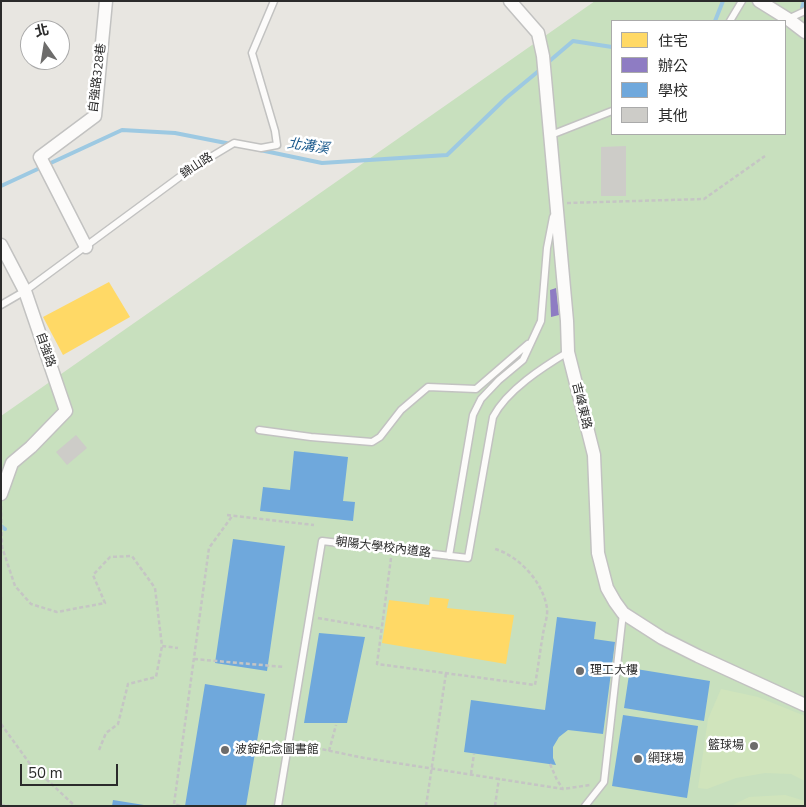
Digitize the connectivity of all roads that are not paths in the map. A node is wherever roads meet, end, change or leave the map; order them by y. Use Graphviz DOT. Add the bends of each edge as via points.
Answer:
graph roads {
  1 [pos="106,1"];
  2 [pos="274,1"];
  3 [pos="510,1"];
  4 [pos="742,1"];
  5 [pos="759,1"];
  6 [pos="805,11"];
  7 [pos="793,17"];
  8 [pos="731,20"];
  9 [pos="805,32"];
  10 [pos="611,112"];
  11 [pos="551,135"];
  12 [pos="556,203"];
  13 [pos="1,244"];
  14 [pos="86,247"];
  15 [pos="25,290"];
  16 [pos="1,304"];
  17 [pos="539,323"];
  18 [pos="568,352"];
  19 [pos="259,430"];
  20 [pos="1,494"];
  21 [pos="449,556"];
  22 [pos="623,613"];
  23 [pos="805,705"];
  24 [pos="278,806"];
  25 [pos="585,806"];
  1 -- 14 [label="street, 自強路328巷" via="95,116 40,157"];
  2 -- 14 [label="lane, 錦山路" via="252,53 277,146 261,148 234,143 189,170"];
  3 -- 11 [label="street, 吉峰東路" via="538,33"];
  4 -- 8 [label="lane"];
  5 -- 7 [label="street"];
  6 -- 7 [label="lane"];
  7 -- 9 [label="street"];
  10 -- 11 [label="lane"];
  11 -- 12 [label="street, 吉峰東路"];
  12 -- 17 [label="lane" via="547,248"];
  12 -- 18 [label="street, 吉峰東路"];
  13 -- 15 [label="street, 自強路"];
  14 -- 15 [label="lane, 錦山路"];
  15 -- 16 [label="lane, 錦山路"];
  15 -- 20 [label="street, 自強路" via="66,411 12,463"];
  17 -- 19 [label="lane" via="528,345 476,389 428,386 372,442"];
  17 -- 21 [label="lane" via="523,360 481,399 473,415"];
  18 -- 21 [label="lane, 朝陽大學校內道路" via="538,370 499,406 493,417 468,558"];
  18 -- 22 [label="street, 吉峰東路" via="594,454 593,510 598,553 607,588"];
  21 -- 24 [label="lane, 朝陽大學校內道路" via="322,541"];
  22 -- 23 [label="street, 吉峰東路" via="662,638"];
  22 -- 25 [label="lane" via="604,782"];
}
